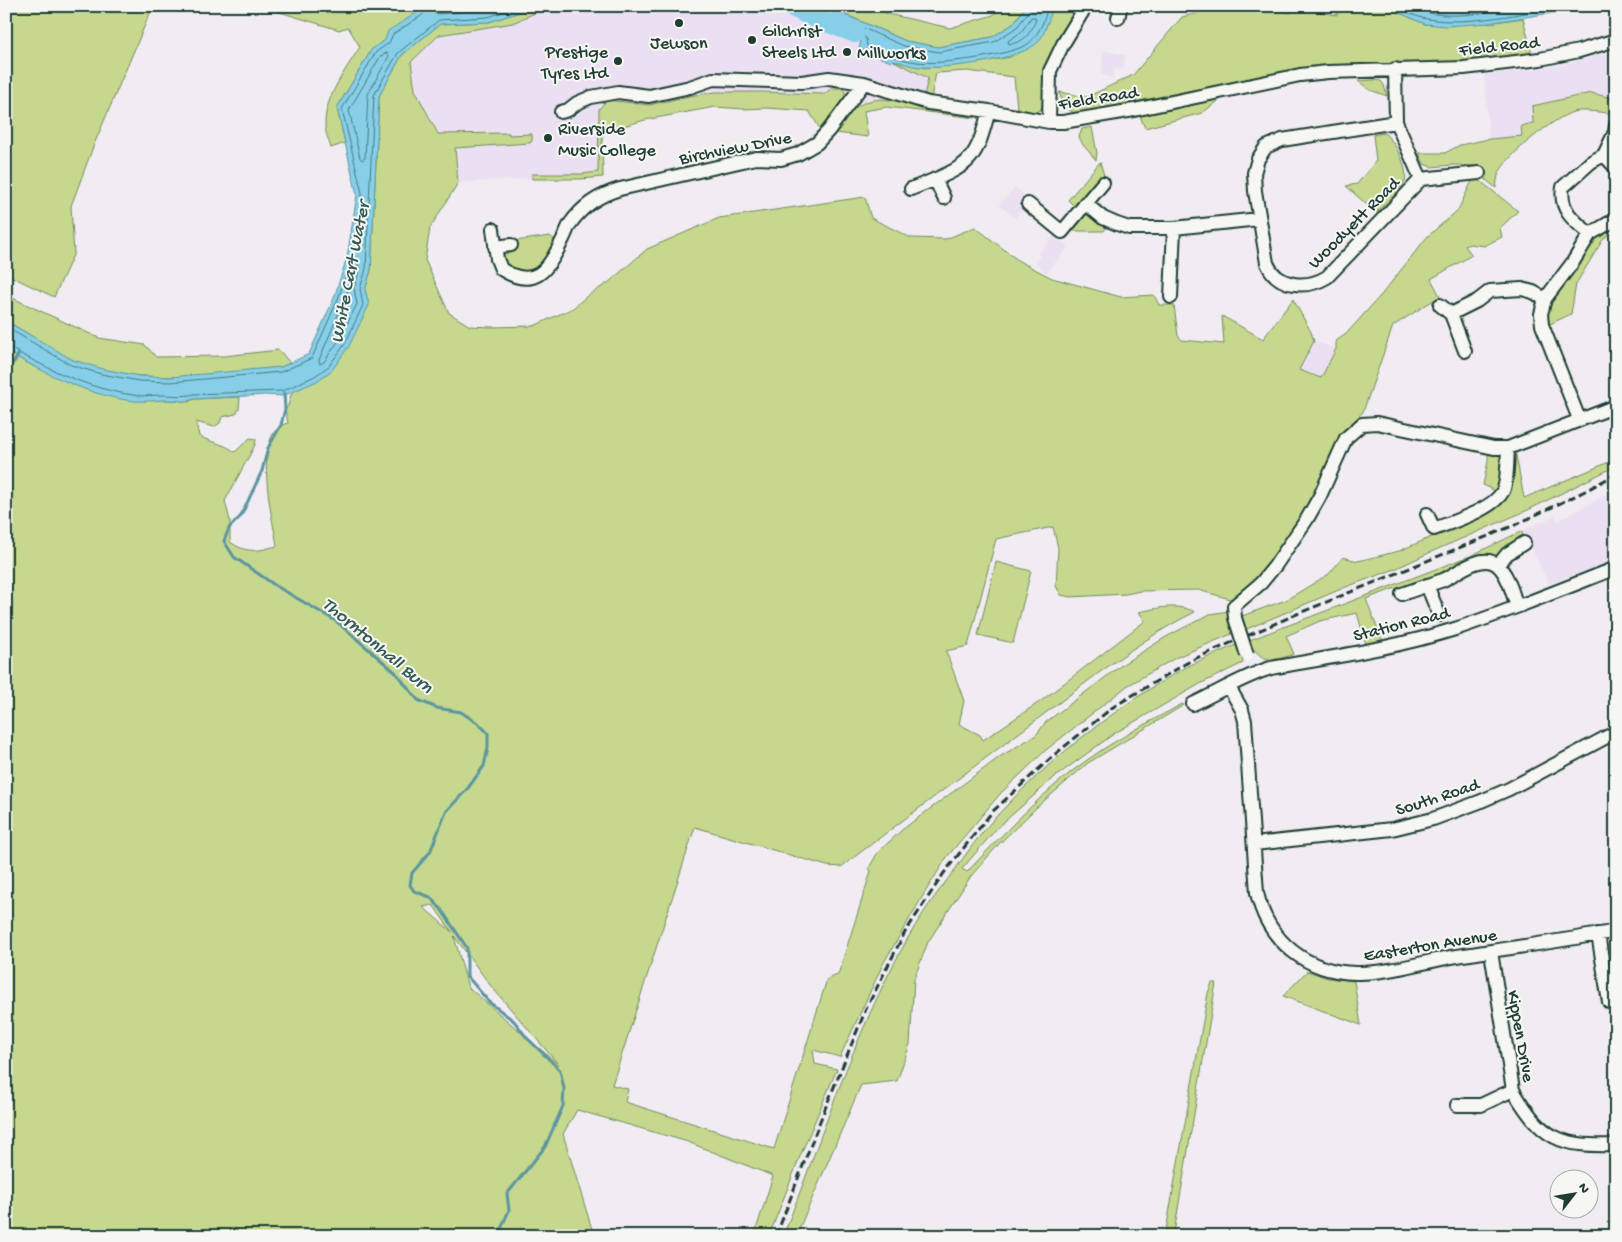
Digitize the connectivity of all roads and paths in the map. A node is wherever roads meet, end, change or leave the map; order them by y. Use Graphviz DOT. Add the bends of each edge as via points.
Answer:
graph roads {
  1 [pos="1086,6"];
  2 [pos="1616,40"];
  3 [pos="1395,70"];
  4 [pos="864,83"];
  5 [pos="989,111"];
  6 [pos="561,112"];
  7 [pos="1049,122"];
  8 [pos="1396,122"];
  9 [pos="1616,125"];
  10 [pos="1604,155"];
  11 [pos="1616,168"];
  12 [pos="1479,173"];
  13 [pos="935,179"];
  14 [pos="1421,179"];
  15 [pos="1103,183"];
  16 [pos="912,189"];
  17 [pos="944,198"];
  18 [pos="1085,203"];
  19 [pos="1028,204"];
  20 [pos="1260,219"];
  21 [pos="1616,219"];
  22 [pos="493,228"];
  23 [pos="1174,228"];
  24 [pos="1590,234"];
  25 [pos="511,245"];
  26 [pos="495,247"];
  27 [pos="1171,297"];
  28 [pos="1545,299"];
  29 [pos="1440,305"];
  30 [pos="1451,314"];
  31 [pos="1465,351"];
  32 [pos="1616,406"];
  33 [pos="1579,419"];
  34 [pos="1508,448"];
  35 [pos="1428,514"];
  36 [pos="1524,543"];
  37 [pos="1498,565"];
  38 [pos="1616,568"];
  39 [pos="1427,585"];
  40 [pos="1402,594"];
  41 [pos="1517,606"];
  42 [pos="1439,615"];
  43 [pos="1252,674"];
  44 [pos="1229,687"];
  45 [pos="1193,704"];
  46 [pos="1616,732"];
  47 [pos="1254,844"];
  48 [pos="1616,931"];
  49 [pos="1598,934"];
  50 [pos="1490,952"];
  51 [pos="1607,1002"];
  52 [pos="1513,1090"];
  53 [pos="1458,1105"];
  54 [pos="1616,1145"];
  1 -- 7 [label="street" via="1050,71"];
  2 -- 3 [label="street, Field Road" via="1540,59 1464,68"];
  3 -- 7 [label="street, Field Road" via="1300,75 1079,120"];
  3 -- 8 [label="street, Woodyett Road"];
  4 -- 5 [label="street, Field Road" via="928,103"];
  4 -- 6 [label="street, Field Road" via="829,78 802,82 713,79 649,96 618,92 592,97"];
  4 -- 26 [label="street, Birchview Drive" via="817,143 798,154 781,159 756,158 620,189 596,198 570,224 552,262 535,277 520,277 501,269"];
  5 -- 7 [label="street, Field Road"];
  5 -- 13 [label="street" via="980,141 971,157 964,165"];
  8 -- 14 [label="street, Woodyett Road"];
  8 -- 20 [label="street, Woodyett Road" via="1282,140 1266,148 1254,173"];
  9 -- 10 [label="street"];
  10 -- 11 [label="street"];
  10 -- 24 [label="street" via="1563,187 1562,201 1569,214"];
  12 -- 14 [label="street"];
  13 -- 16 [label="street"];
  13 -- 17 [label="street"];
  14 -- 20 [label="street, Woodyett Road" via="1336,269 1318,283 1294,284 1277,278 1270,271"];
  15 -- 18 [label="street"];
  18 -- 19 [label="street" via="1062,232"];
  18 -- 23 [label="street" via="1103,218 1130,228"];
  20 -- 23 [label="street"];
  21 -- 24 [label="street"];
  22 -- 26 [label="street, Birchview Drive"];
  23 -- 27 [label="street"];
  24 -- 28 [label="street"];
  25 -- 26 [label="street"];
  28 -- 30 [label="street" via="1522,288 1490,291"];
  28 -- 33 [label="street" via="1542,325"];
  29 -- 30 [label="street"];
  30 -- 31 [label="street"];
  32 -- 33 [label="street"];
  33 -- 34 [label="street"];
  34 -- 35 [label="street" via="1505,483 1497,499 1474,514 1434,530"];
  34 -- 43 [label="street, bridge" via="1494,448 1377,423 1362,424 1346,438 1320,496 1275,566 1235,612"];
  36 -- 37 [label="street" via="1506,554"];
  37 -- 39 [label="street" via="1491,561 1474,564"];
  37 -- 41 [label="street"];
  38 -- 41 [label="street, Station Road"];
  39 -- 40 [label="street"];
  39 -- 42 [label="street"];
  41 -- 43 [label="street, Station Road" via="1454,629"];
  43 -- 44 [label="street, Station Road"];
  44 -- 45 [label="street, Station Road"];
  44 -- 47 [label="street, Easterton Avenue" via="1242,710 1244,721"];
  46 -- 47 [label="street, South Road" via="1509,789 1433,818 1392,829"];
  47 -- 50 [label="street, Easterton Avenue" via="1261,910 1277,937 1312,964 1357,973"];
  48 -- 49 [label="street, Easterton Avenue"];
  49 -- 50 [label="street, Easterton Avenue"];
  49 -- 51 [label="street"];
  50 -- 52 [label="street, Kippen Drive"];
  52 -- 53 [label="street" via="1481,1105"];
  52 -- 54 [label="street, Kippen Drive" via="1530,1118 1553,1137 1585,1145"];
}
